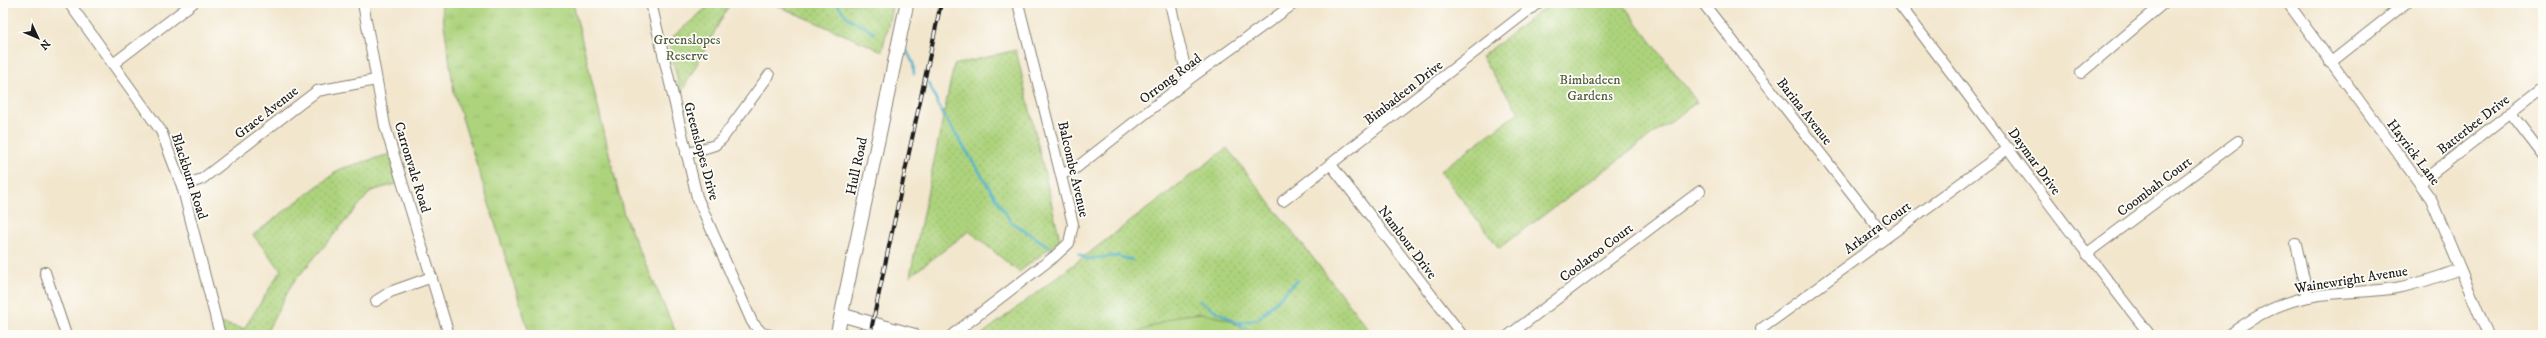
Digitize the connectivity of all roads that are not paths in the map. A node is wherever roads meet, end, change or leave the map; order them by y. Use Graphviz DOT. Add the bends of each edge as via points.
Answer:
graph roads {
  1 [pos="69,3"];
  2 [pos="194,3"];
  3 [pos="363,3"];
  4 [pos="651,3"];
  5 [pos="907,3"];
  6 [pos="1018,3"];
  7 [pos="1170,3"];
  8 [pos="1295,3"];
  9 [pos="1538,3"];
  10 [pos="1702,3"];
  11 [pos="1898,3"];
  12 [pos="2164,3"];
  13 [pos="2288,3"];
  14 [pos="2406,3"];
  15 [pos="2330,63"];
  16 [pos="113,64"];
  17 [pos="2081,73"];
  18 [pos="769,74"];
  19 [pos="376,80"];
  20 [pos="1188,80"];
  21 [pos="2543,87"];
  22 [pos="2510,112"];
  23 [pos="2238,141"];
  24 [pos="2009,148"];
  25 [pos="686,154"];
  26 [pos="2543,155"];
  27 [pos="1332,166"];
  28 [pos="1062,174"];
  29 [pos="2420,183"];
  30 [pos="182,186"];
  31 [pos="1700,191"];
  32 [pos="1283,202"];
  33 [pos="1886,237"];
  34 [pos="2296,244"];
  35 [pos="2086,254"];
  36 [pos="2460,269"];
  37 [pos="45,272"];
  38 [pos="432,276"];
  39 [pos="2308,297"];
  40 [pos="376,301"];
  41 [pos="842,315"];
  42 [pos="1761,329"];
  43 [pos="66,335"];
  44 [pos="220,335"];
  45 [pos="449,335"];
  46 [pos="771,335"];
  47 [pos="837,335"];
  48 [pos="913,335"];
  49 [pos="952,335"];
  50 [pos="1462,335"];
  51 [pos="1509,335"];
  52 [pos="2150,335"];
  53 [pos="2229,335"];
  54 [pos="2488,335"];
  1 -- 16 [label="street, Blackburn Road"];
  2 -- 16 [label="street"];
  3 -- 19 [label="street, Carronvale Road"];
  4 -- 25 [label="street, Greenslopes Drive"];
  5 -- 41 [label="main road, Hull Road"];
  6 -- 28 [label="street, Balcombe Avenue"];
  7 -- 20 [label="street"];
  8 -- 20 [label="street, Orrong Road"];
  9 -- 27 [label="street, Bimbadeen Drive"];
  10 -- 33 [label="street, Barina Avenue"];
  11 -- 24 [label="street, Daymar Drive"];
  12 -- 17 [label="street"];
  13 -- 15 [label="street, Hayrick Lane"];
  14 -- 15 [label="street"];
  15 -- 29 [label="street, Hayrick Lane"];
  16 -- 30 [label="street, Blackburn Road" via="161,131"];
  18 -- 25 [label="street" via="722,139 714,145"];
  19 -- 30 [label="street, Grace Avenue" via="318,90 202,179"];
  19 -- 38 [label="street, Carronvale Road" via="385,126"];
  20 -- 28 [label="street, Orrong Road" via="1076,168"];
  21 -- 22 [label="street, Batterbee Drive"];
  22 -- 26 [label="street"];
  22 -- 29 [label="street, Batterbee Drive"];
  23 -- 35 [label="street, Coombah Court"];
  24 -- 33 [label="street, Arkarra Court"];
  24 -- 35 [label="street, Daymar Drive"];
  25 -- 46 [label="street, Greenslopes Drive" via="697,197 752,322 762,333"];
  27 -- 32 [label="street, Bimbadeen Drive"];
  27 -- 50 [label="street, Nambour Drive"];
  28 -- 49 [label="street, Balcombe Avenue" via="1073,224 1069,243"];
  29 -- 36 [label="street, Hayrick Lane" via="2440,216"];
  30 -- 44 [label="street, Blackburn Road"];
  31 -- 51 [label="street, Coolaroo Court"];
  33 -- 42 [label="street, Arkarra Court"];
  34 -- 39 [label="street"];
  35 -- 52 [label="street, Daymar Drive"];
  36 -- 39 [label="street, Wainewright Avenue" via="2424,282 2395,288"];
  36 -- 54 [label="street, Hayrick Lane"];
  37 -- 43 [label="street"];
  38 -- 40 [label="street" via="390,292"];
  38 -- 45 [label="street, Carronvale Road"];
  39 -- 53 [label="street, Wainewright Avenue" via="2272,308 2249,320"];
  41 -- 47 [label="main road, Hull Road"];
  41 -- 48 [label="main road"];
}
